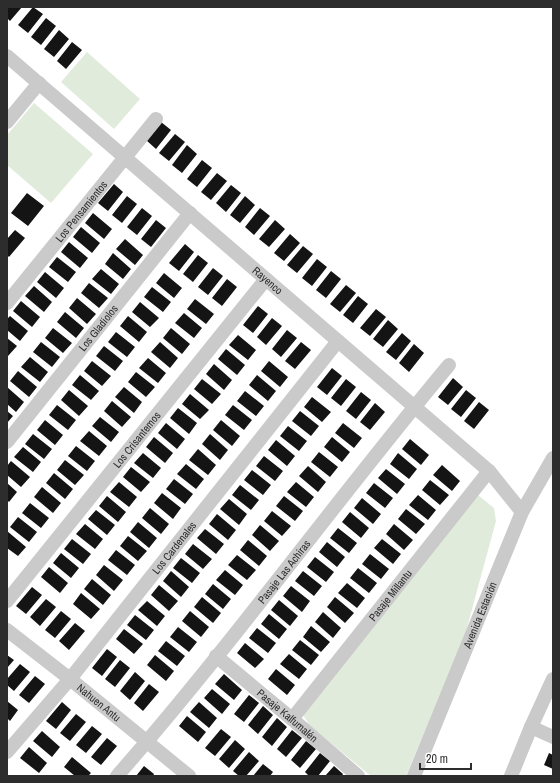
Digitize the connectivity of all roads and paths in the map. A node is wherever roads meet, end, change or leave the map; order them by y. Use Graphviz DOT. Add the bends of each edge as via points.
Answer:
graph roads {
  1 [pos="7,56"];
  2 [pos="39,83"];
  3 [pos="156,119"];
  4 [pos="7,122"];
  5 [pos="124,157"];
  6 [pos="190,213"];
  7 [pos="266,279"];
  8 [pos="7,303"];
  9 [pos="338,341"];
  10 [pos="449,365"];
  11 [pos="414,406"];
  12 [pos="7,442"];
  13 [pos="553,458"];
  14 [pos="489,471"];
  15 [pos="522,512"];
  16 [pos="7,601"];
  17 [pos="7,630"];
  18 [pos="216,656"];
  19 [pos="70,679"];
  20 [pos="553,679"];
  21 [pos="292,719"];
  22 [pos="531,727"];
  23 [pos="553,737"];
  24 [pos="147,742"];
  25 [pos="7,752"];
  26 [pos="117,776"];
  27 [pos="189,776"];
  28 [pos="358,776"];
  29 [pos="414,776"];
  30 [pos="511,776"];
  1 -- 2 [label="street, Rayenco"];
  2 -- 4 [label="street"];
  2 -- 5 [label="street, Rayenco"];
  3 -- 5 [label="street, Los Pensamientos"];
  5 -- 6 [label="street, Rayenco"];
  5 -- 8 [label="street, Los Pensamientos"];
  6 -- 7 [label="street, Rayenco"];
  6 -- 12 [label="street, Los Gladiolos"];
  7 -- 9 [label="street, Rayenco"];
  7 -- 16 [label="street, Los Crisantemos"];
  9 -- 11 [label="street, Rayenco"];
  9 -- 19 [label="street, Los Cardenales"];
  10 -- 11 [label="street, Pasaje Las Achiras"];
  11 -- 14 [label="street, Rayenco"];
  11 -- 18 [label="street, Pasaje Las Achiras"];
  13 -- 15 [label="street, Avenida Estación"];
  14 -- 15 [label="street, Rayenco"];
  14 -- 21 [label="street, Pasaje Millantu"];
  15 -- 29 [label="street, Avenida Estación"];
  17 -- 19 [label="street, Nahuen Antu"];
  18 -- 21 [label="street, Pasaje Kalfumalén"];
  18 -- 24 [label="street, Pasaje Las Achiras"];
  19 -- 24 [label="street, Nahuen Antu"];
  19 -- 25 [label="street, Los Cardenales"];
  20 -- 22 [label="street"];
  21 -- 28 [label="street, Pasaje Kalfumalén"];
  22 -- 23 [label="street"];
  22 -- 30 [label="street"];
  24 -- 26 [label="street, Pasaje Las Achiras"];
  24 -- 27 [label="street, Nahuen Antu"];
}
